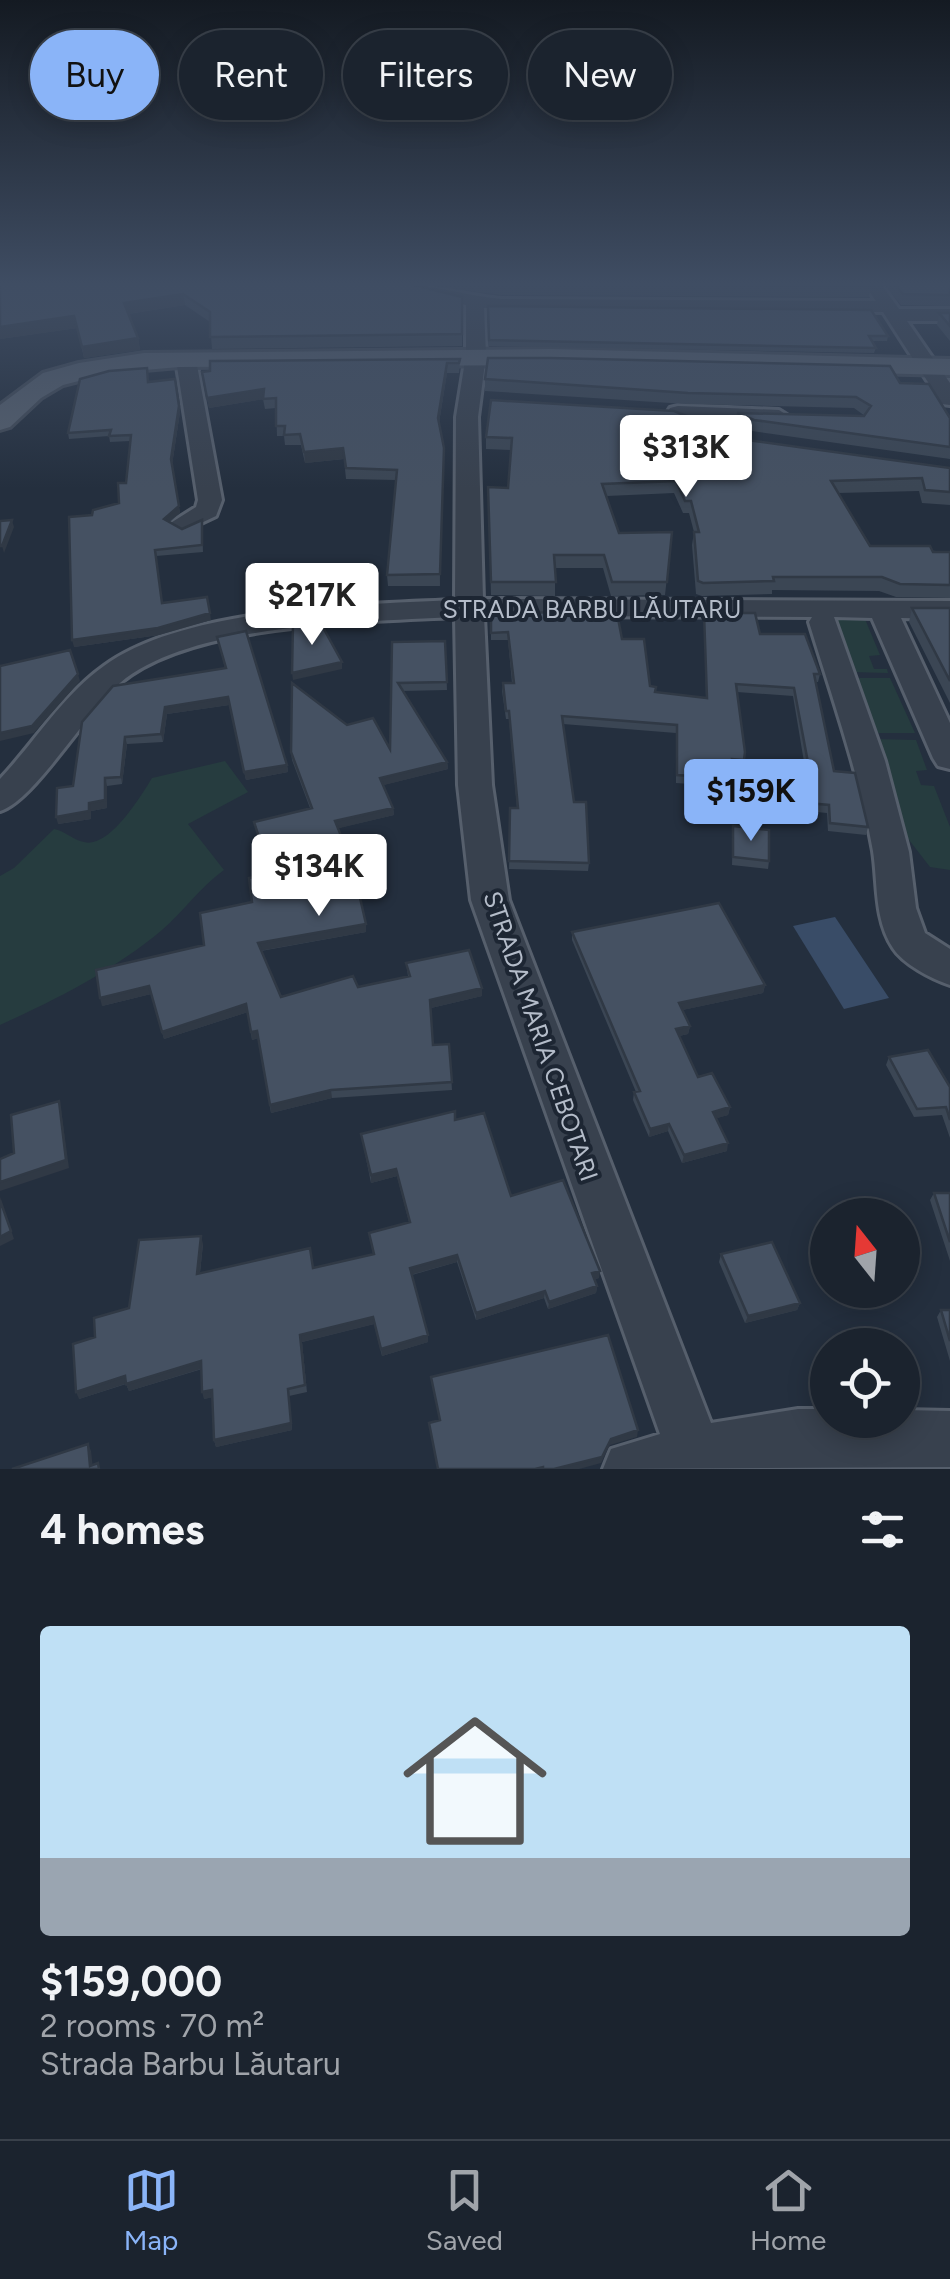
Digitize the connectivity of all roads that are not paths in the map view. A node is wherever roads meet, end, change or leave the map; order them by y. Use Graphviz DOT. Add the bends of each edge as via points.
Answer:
graph roads {
  1 [pos="476,355"];
  2 [pos="186,360"];
  3 [pos="938,367"];
  4 [pos="950,399"];
  5 [pos="803,418"];
  6 [pos="0,421"];
  7 [pos="732,438"];
  8 [pos="182,524"];
  9 [pos="468,607"];
  10 [pos="883,610"];
  11 [pos="950,610"];
  12 [pos="823,622"];
  13 [pos="950,758"];
  14 [pos="0,799"];
  15 [pos="950,969"];
  16 [pos="950,1439"];
  17 [pos="695,1454"];
  18 [pos="631,1469"];
  1 -- 2 [label="main road"];
  1 -- 3 [label="main road"];
  1 -- 9 [label="street, STRADA MARIA CEBOTARI" via="481,401"];
  2 -- 6 [label="main road" via="52,379"];
  2 -- 8 [label="street" via="210,500 207,511"];
  3 -- 4 [label="street"];
  5 -- 7 [label="street" via="667,412"];
  9 -- 10 [label="street, STRADA BARBU LĂUTARU"];
  9 -- 14 [label="street, STRADA BARBU LĂUTARU" via="292,621 152,652 106,678"];
  9 -- 17 [label="street, STRADA MARIA CEBOTARI" via="474,786 490,900"];
  10 -- 11 [label="street, STRADA BARBU LĂUTARU"];
  10 -- 13 [label="street"];
  12 -- 15 [label="street" via="868,761 909,942"];
  16 -- 17 [label="street" via="798,1437"];
  17 -- 18 [label="street"];
}
